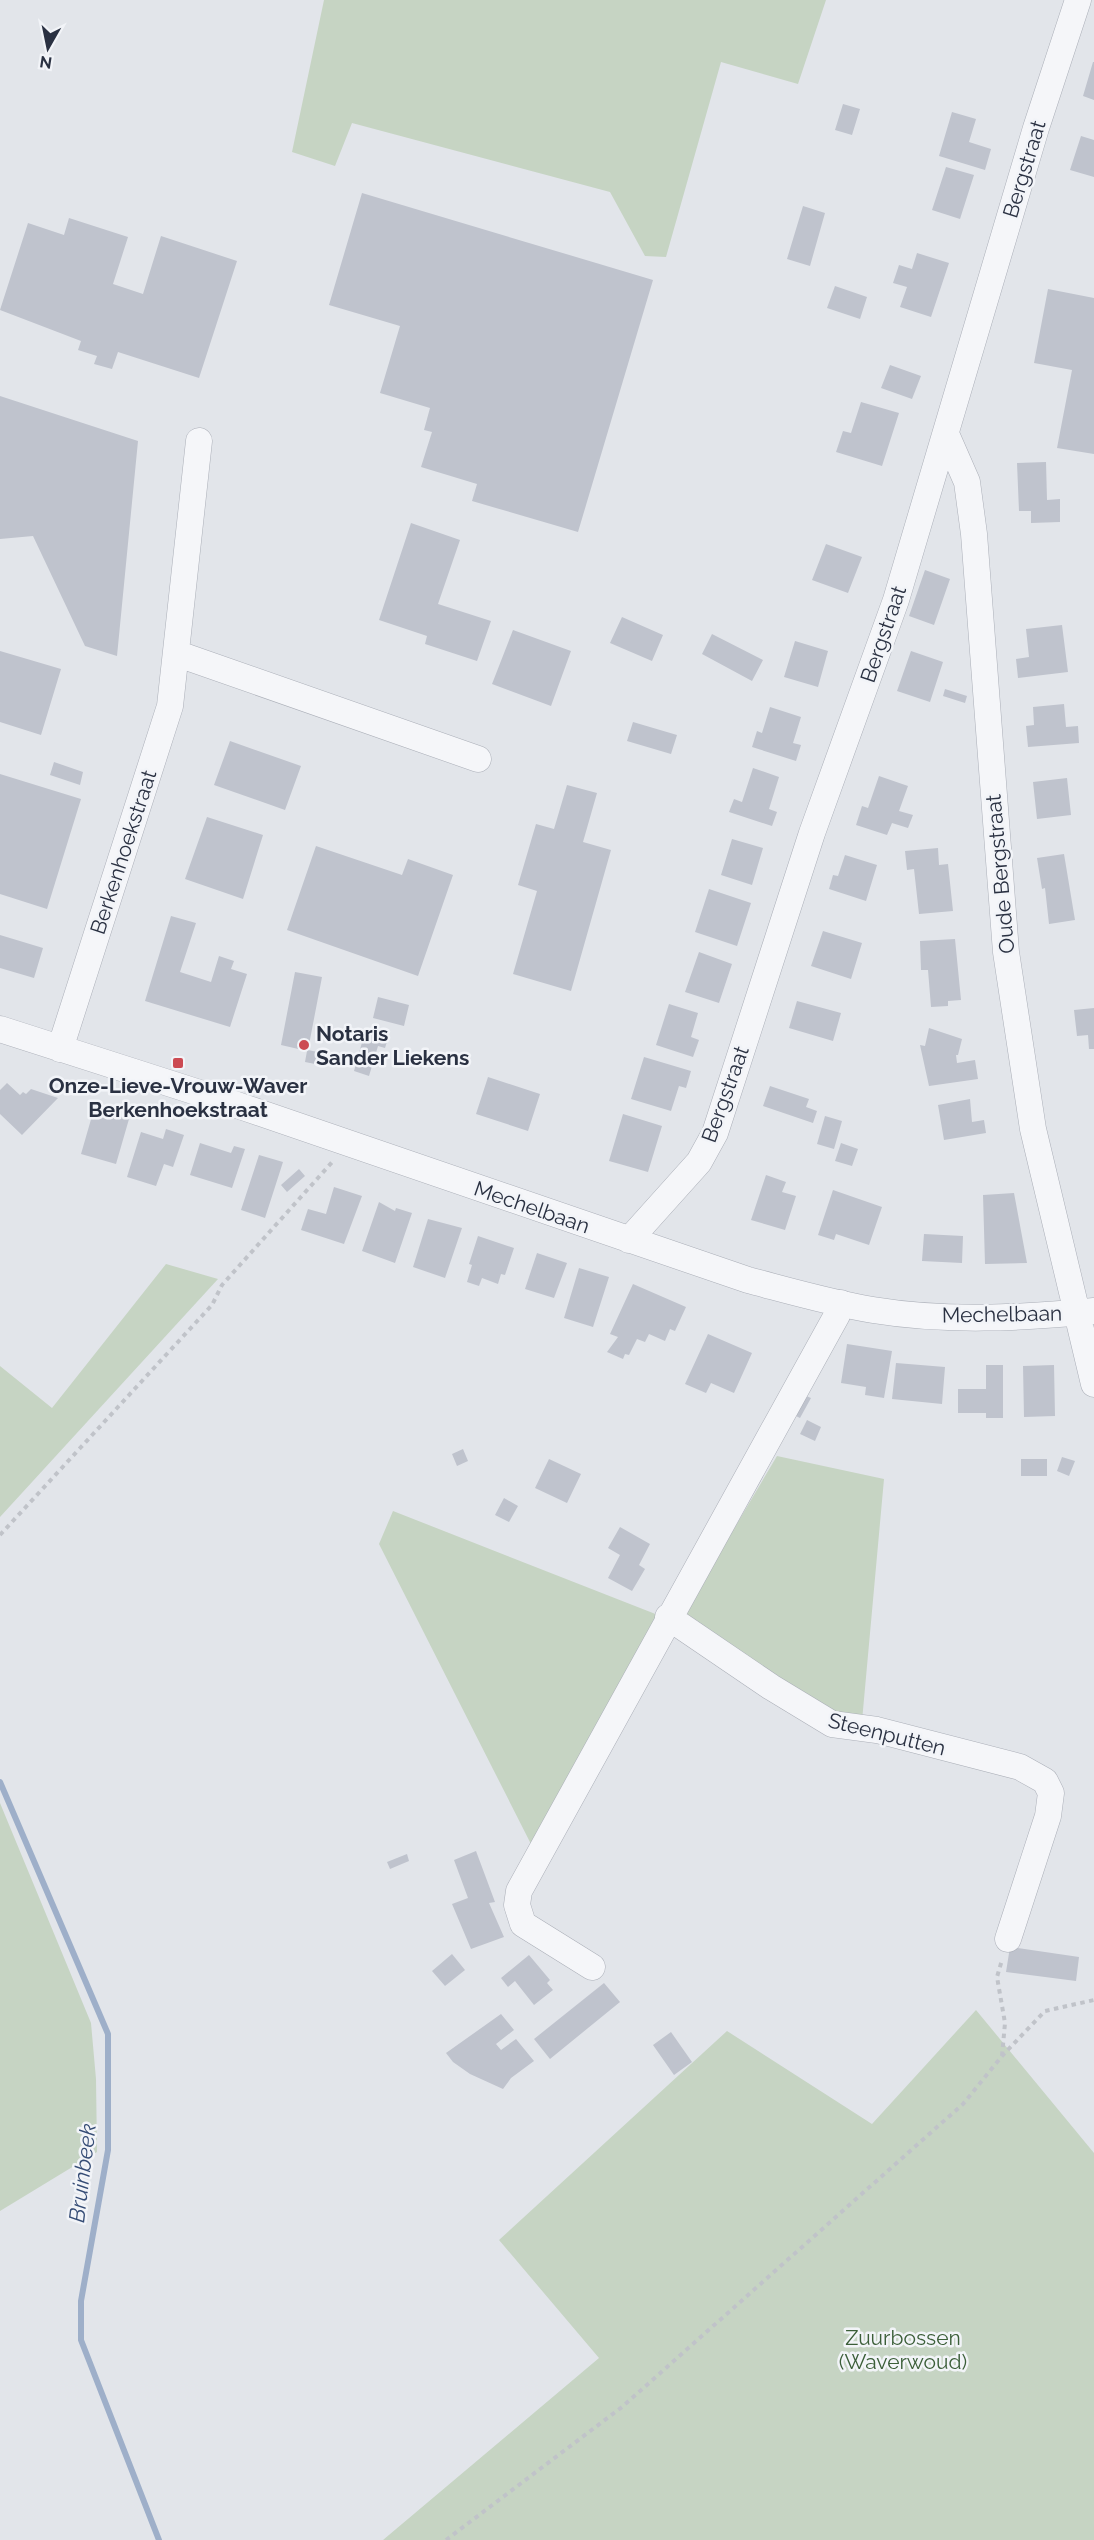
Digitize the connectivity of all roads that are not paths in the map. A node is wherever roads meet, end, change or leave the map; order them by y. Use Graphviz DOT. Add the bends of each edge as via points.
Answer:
graph roads {
  1 [pos="1078,0"];
  2 [pos="946,434"];
  3 [pos="199,441"];
  4 [pos="177,654"];
  5 [pos="478,759"];
  6 [pos="0,1029"];
  7 [pos="60,1049"];
  8 [pos="629,1239"];
  9 [pos="841,1303"];
  10 [pos="1085,1312"];
  11 [pos="1094,1384"];
  12 [pos="668,1617"];
  13 [pos="1008,1939"];
  14 [pos="592,1966"];
  1 -- 2 [label="street, Bergstraat"];
  2 -- 8 [label="street, Bergstraat" via="896,600 812,833 715,1133 699,1162"];
  2 -- 10 [label="street, Oude Bergstraat" via="967,482 974,534 1006,952 1033,1129"];
  3 -- 4 [label="street, Berkenhoekstraat"];
  4 -- 5 [label="street"];
  4 -- 7 [label="street, Berkenhoekstraat" via="170,706"];
  6 -- 7 [label="street, Mechelbaan"];
  7 -- 8 [label="street, Mechelbaan"];
  8 -- 9 [label="street, Mechelbaan" via="748,1280"];
  9 -- 10 [label="street, Mechelbaan" via="954,1317"];
  9 -- 12 [label="street"];
  10 -- 11 [label="street, Mechelbaan"];
  12 -- 13 [label="street, Steenputten" via="832,1724 877,1730 1020,1767 1045,1781 1051,1793 1048,1816"];
  12 -- 14 [label="street" via="519,1891 517,1905 523,1924"];
}
